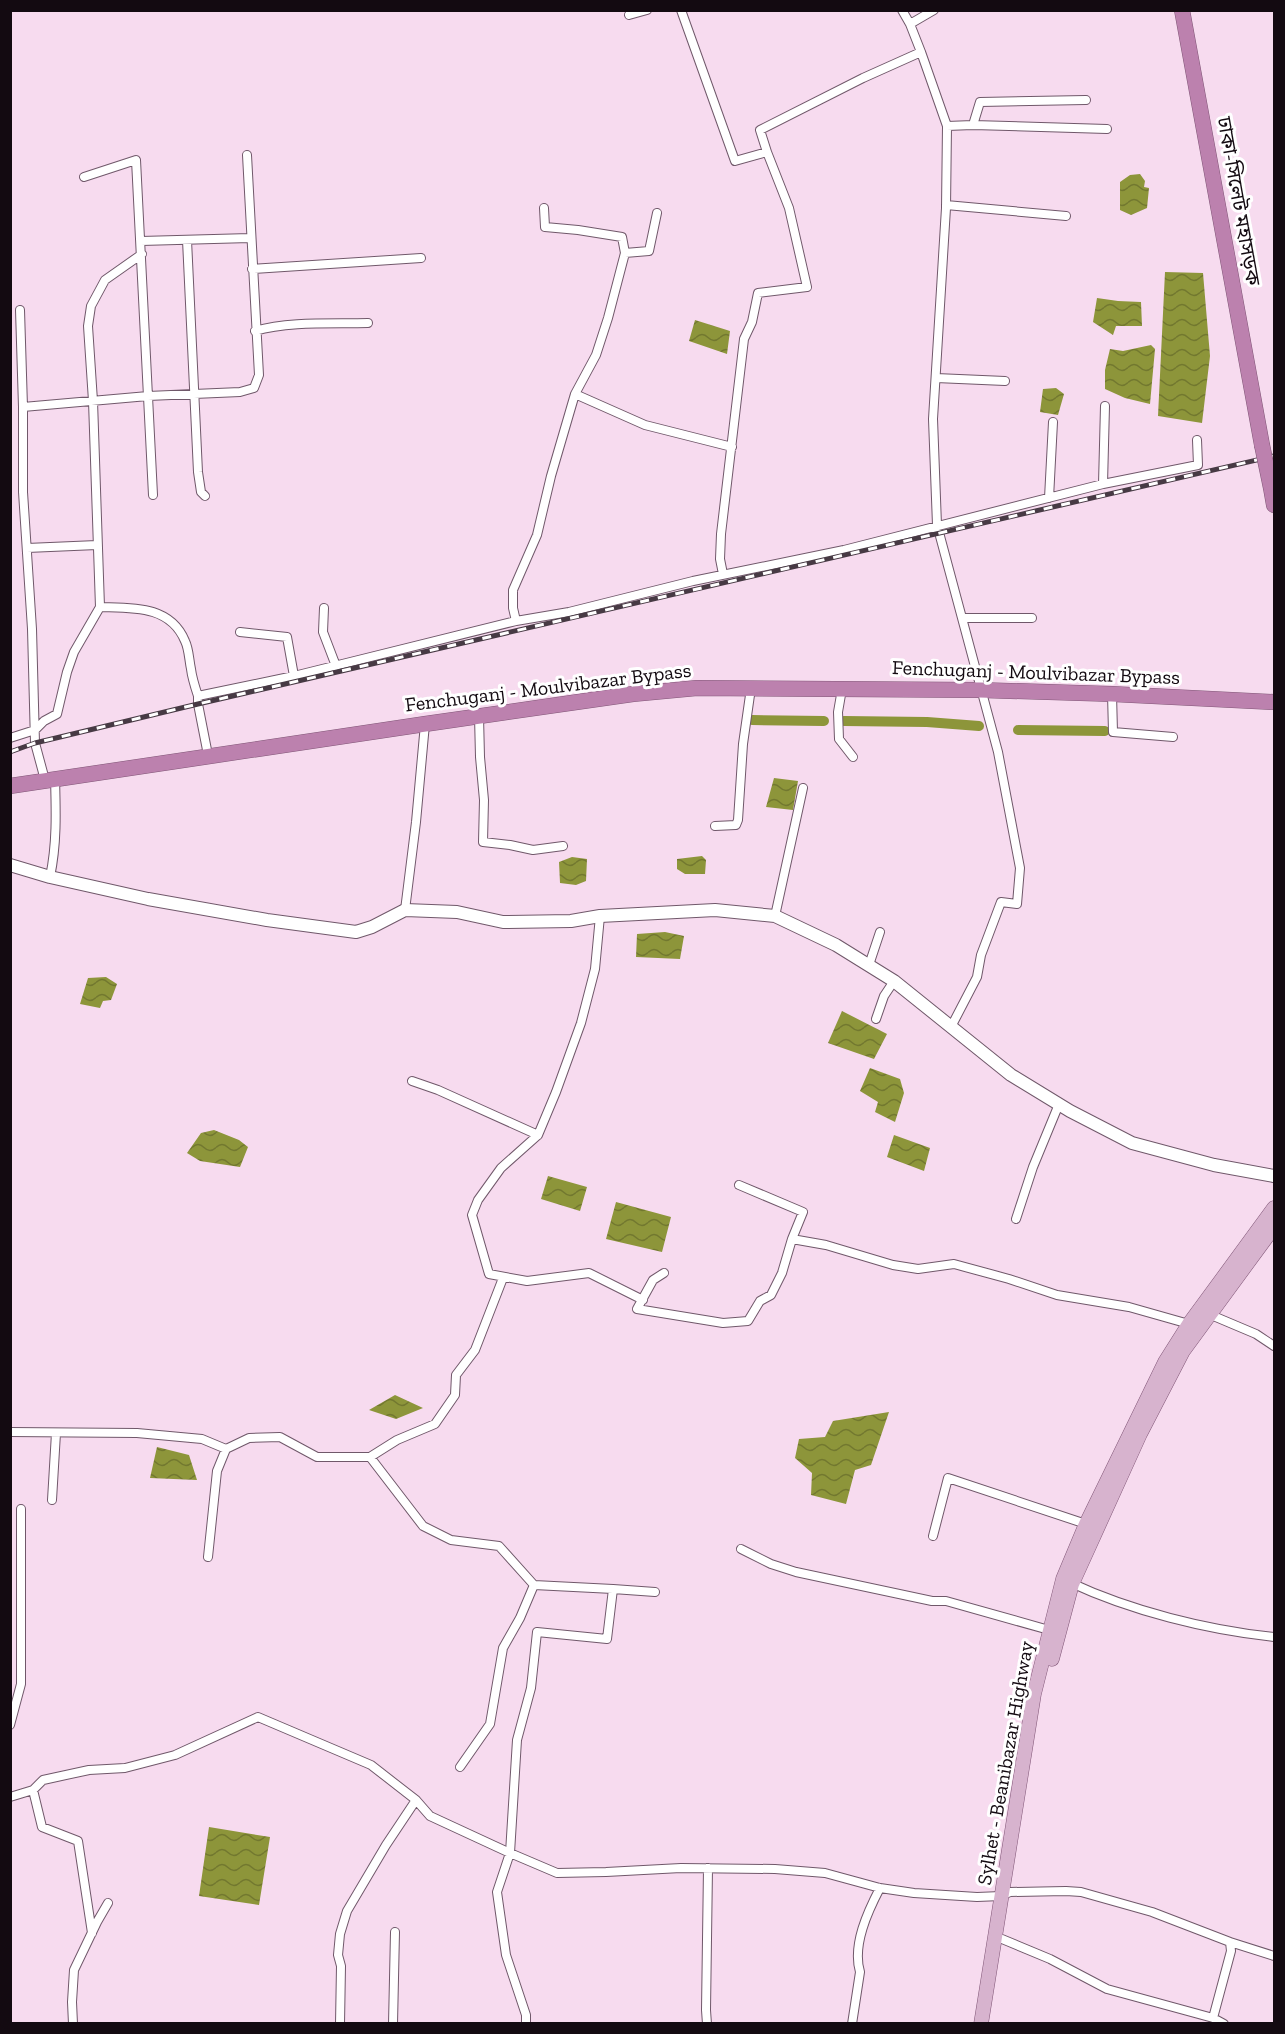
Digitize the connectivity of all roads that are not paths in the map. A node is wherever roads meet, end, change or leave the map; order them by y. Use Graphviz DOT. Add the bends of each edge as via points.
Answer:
graph roads {
  1 [pos="648,10"];
  2 [pos="681,10"];
  3 [pos="902,10"];
  4 [pos="933,10"];
  5 [pos="1182,10"];
  6 [pos="629,15"];
  7 [pos="910,24"];
  8 [pos="921,52"];
  9 [pos="1086,100"];
  10 [pos="973,125"];
  11 [pos="947,126"];
  12 [pos="1107,129"];
  13 [pos="767,152"];
  14 [pos="247,155"];
  15 [pos="84,177"];
  16 [pos="946,205"];
  17 [pos="544,208"];
  18 [pos="657,213"];
  19 [pos="1066,216"];
  20 [pos="250,238"];
  21 [pos="187,240"];
  22 [pos="141,241"];
  23 [pos="625,253"];
  24 [pos="142,254"];
  25 [pos="421,258"];
  26 [pos="252,269"];
  27 [pos="20,310"];
  28 [pos="368,323"];
  29 [pos="255,331"];
  30 [pos="936,378"];
  31 [pos="1005,381"];
  32 [pos="195,394"];
  33 [pos="575,394"];
  34 [pos="147,396"];
  35 [pos="93,401"];
  36 [pos="1105,406"];
  37 [pos="23,407"];
  38 [pos="1053,422"];
  39 [pos="1197,440"];
  40 [pos="732,447"];
  41 [pos="1102,484"];
  42 [pos="153,495"];
  43 [pos="205,496"];
  44 [pos="1048,498"];
  45 [pos="1275,505"];
  46 [pos="937,525"];
  47 [pos="97,545"];
  48 [pos="27,548"];
  49 [pos="723,574"];
  50 [pos="100,607"];
  51 [pos="324,608"];
  52 [pos="963,618"];
  53 [pos="1032,618"];
  54 [pos="516,621"];
  55 [pos="240,632"];
  56 [pos="336,666"];
  57 [pos="294,676"];
  58 [pos="751,688"];
  59 [pos="842,689"];
  60 [pos="980,690"];
  61 [pos="1112,694"];
  62 [pos="198,696"];
  63 [pos="1275,702"];
  64 [pos="480,716"];
  65 [pos="425,724"];
  66 [pos="35,730"];
  67 [pos="1173,737"];
  68 [pos="10,738"];
  69 [pos="208,755"];
  70 [pos="853,757"];
  71 [pos="50,779"];
  72 [pos="10,786"];
  73 [pos="803,789"];
  74 [pos="715,826"];
  75 [pos="563,846"];
  76 [pos="10,865"];
  77 [pos="50,877"];
  78 [pos="405,910"];
  79 [pos="600,916"];
  80 [pos="776,916"];
  81 [pos="880,932"];
  82 [pos="869,965"];
  83 [pos="894,981"];
  84 [pos="876,1018"];
  85 [pos="951,1027"];
  86 [pos="412,1081"];
  87 [pos="1059,1104"];
  88 [pos="538,1135"];
  89 [pos="1275,1176"];
  90 [pos="739,1185"];
  91 [pos="1275,1208"];
  92 [pos="1016,1220"];
  93 [pos="1275,1227"];
  94 [pos="792,1239"];
  95 [pos="664,1273"];
  96 [pos="503,1278"];
  97 [pos="643,1299"];
  98 [pos="1211,1315"];
  99 [pos="1189,1324"];
  100 [pos="1275,1346"];
  101 [pos="10,1432"];
  102 [pos="56,1433"];
  103 [pos="226,1449"];
  104 [pos="370,1457"];
  105 [pos="52,1500"];
  106 [pos="21,1509"];
  107 [pos="1086,1524"];
  108 [pos="933,1536"];
  109 [pos="741,1549"];
  110 [pos="208,1557"];
  111 [pos="1068,1582"];
  112 [pos="534,1585"];
  113 [pos="613,1589"];
  114 [pos="655,1592"];
  115 [pos="1049,1630"];
  116 [pos="1275,1637"];
  117 [pos="10,1725"];
  118 [pos="460,1767"];
  119 [pos="33,1790"];
  120 [pos="10,1797"];
  121 [pos="416,1800"];
  122 [pos="510,1853"];
  123 [pos="708,1868"];
  124 [pos="880,1888"];
  125 [pos="1006,1894"];
  126 [pos="108,1903"];
  127 [pos="395,1932"];
  128 [pos="92,1933"];
  129 [pos="1002,1938"];
  130 [pos="1230,1942"];
  131 [pos="1275,1956"];
  132 [pos="1213,2018"];
  133 [pos="73,2024"];
  134 [pos="340,2024"];
  135 [pos="393,2024"];
  136 [pos="526,2024"];
  137 [pos="707,2024"];
  138 [pos="852,2024"];
  139 [pos="981,2024"];
  140 [pos="989,2024"];
  141 [pos="1224,2024"];
  1 -- 6 [label="street"];
  2 -- 13 [label="street" via="735,161"];
  3 -- 7 [label="street"];
  4 -- 7 [label="street"];
  5 -- 45 [label="highway, ঢাকা-সিলেট মহাসড়ক, bridge"];
  7 -- 8 [label="street"];
  8 -- 11 [label="street"];
  8 -- 13 [label="street" via="760,130"];
  9 -- 10 [label="street" via="980,102"];
  10 -- 11 [label="street"];
  10 -- 12 [label="street"];
  11 -- 16 [label="street"];
  13 -- 40 [label="street" via="789,208 807,287 758,294 744,339"];
  14 -- 20 [label="street"];
  15 -- 22 [label="street" via="136,160"];
  16 -- 19 [label="street"];
  16 -- 30 [label="street"];
  17 -- 23 [label="street" via="545,227 622,237"];
  18 -- 23 [label="street" via="649,251"];
  20 -- 21 [label="street"];
  20 -- 26 [label="street"];
  21 -- 22 [label="street"];
  21 -- 32 [label="street"];
  22 -- 24 [label="street"];
  23 -- 33 [label="street" via="596,355"];
  24 -- 34 [label="street"];
  24 -- 35 [label="street" via="105,280 90,306"];
  25 -- 26 [label="street"];
  26 -- 29 [label="street"];
  27 -- 37 [label="street"];
  28 -- 29 [label="street"];
  29 -- 32 [label="street" via="259,375 254,388"];
  30 -- 31 [label="street"];
  30 -- 46 [label="street" via="933,418"];
  32 -- 34 [label="street"];
  32 -- 43 [label="street" via="198,472"];
  33 -- 40 [label="street" via="645,425"];
  33 -- 54 [label="street" via="537,535 513,590"];
  34 -- 35 [label="street"];
  34 -- 42 [label="street"];
  35 -- 37 [label="street"];
  35 -- 47 [label="street"];
  36 -- 41 [label="street"];
  37 -- 48 [label="street"];
  38 -- 44 [label="street"];
  39 -- 41 [label="street" via="1198,465"];
  40 -- 49 [label="street" via="721,534"];
  41 -- 44 [label="street"];
  44 -- 46 [label="street"];
  46 -- 49 [label="street" via="844,550"];
  46 -- 52 [label="street"];
  47 -- 48 [label="street"];
  47 -- 50 [label="street"];
  48 -- 66 [label="street"];
  49 -- 54 [label="street"];
  50 -- 62 [label="street" via="143,608 164,615 186,642"];
  50 -- 66 [label="street" via="74,652 57,714"];
  51 -- 56 [label="street" via="323,632"];
  52 -- 53 [label="street"];
  52 -- 60 [label="street"];
  54 -- 56 [label="street"];
  55 -- 57 [label="street" via="287,637"];
  56 -- 57 [label="street"];
  57 -- 62 [label="street"];
  58 -- 59 [label="highway, Fenchuganj - Moulvibazar Bypass"];
  58 -- 64 [label="highway, Fenchuganj - Moulvibazar Bypass" via="633,694"];
  58 -- 74 [label="street" via="738,820 736,825"];
  59 -- 60 [label="highway, Fenchuganj - Moulvibazar Bypass"];
  59 -- 70 [label="street" via="838,712 840,739"];
  60 -- 61 [label="highway, Fenchuganj - Moulvibazar Bypass"];
  60 -- 85 [label="street" via="998,752 1020,868 1017,904 1001,902 977,977"];
  61 -- 63 [label="highway, Fenchuganj - Moulvibazar Bypass"];
  61 -- 67 [label="street" via="1113,732"];
  62 -- 69 [label="street"];
  64 -- 65 [label="highway, Fenchuganj - Moulvibazar Bypass"];
  64 -- 75 [label="street" via="483,842 533,850"];
  65 -- 69 [label="highway, Fenchuganj - Moulvibazar Bypass"];
  65 -- 78 [label="street"];
  66 -- 68 [label="street"];
  66 -- 71 [label="street" via="35,743"];
  69 -- 71 [label="highway, Fenchuganj - Moulvibazar Bypass"];
  71 -- 72 [label="highway, Fenchuganj - Moulvibazar Bypass"];
  71 -- 77 [label="street" via="56,831"];
  73 -- 80 [label="street"];
  76 -- 77 [label="street"];
  77 -- 78 [label="street" via="170,903 356,932"];
  78 -- 79 [label="street" via="457,912 503,922 571,921"];
  79 -- 80 [label="street" via="715,910"];
  79 -- 88 [label="street" via="595,969 581,1023"];
  80 -- 82 [label="street"];
  81 -- 82 [label="street"];
  82 -- 83 [label="street"];
  83 -- 84 [label="street"];
  83 -- 85 [label="street"];
  85 -- 87 [label="street" via="1011,1075"];
  86 -- 88 [label="street"];
  87 -- 89 [label="street" via="1132,1143"];
  87 -- 92 [label="street"];
  88 -- 96 [label="street" via="501,1168 472,1215 489,1274"];
  90 -- 94 [label="street" via="804,1212"];
  91 -- 99 [label="main road, Sylhet - Beanibazar Highway"];
  93 -- 98 [label="main road, Sylhet - Beanibazar Highway"];
  94 -- 97 [label="street" via="771,1295 760,1301 748,1321 723,1323 637,1309"];
  94 -- 99 [label="street" via="918,1269 954,1263 1057,1295 1129,1307"];
  95 -- 97 [label="street" via="653,1280"];
  96 -- 97 [label="street" via="527,1281 589,1273"];
  96 -- 104 [label="street" via="476,1350 456,1375 455,1395 435,1425"];
  98 -- 100 [label="street"];
  98 -- 111 [label="main road, Sylhet - Beanibazar Highway" via="1183,1351"];
  99 -- 107 [label="main road, Sylhet - Beanibazar Highway" via="1165,1362"];
  101 -- 102 [label="street"];
  102 -- 103 [label="street" via="137,1433 202,1439"];
  102 -- 105 [label="street"];
  103 -- 104 [label="street" via="249,1438 280,1437 317,1457"];
  103 -- 110 [label="street" via="217,1471"];
  104 -- 112 [label="street" via="423,1526 451,1540 499,1546"];
  106 -- 117 [label="street" via="21,1684"];
  107 -- 108 [label="street" via="948,1478"];
  107 -- 111 [label="main road, Sylhet - Beanibazar Highway"];
  109 -- 115 [label="street" via="796,1572 946,1601"];
  111 -- 115 [label="main road, Sylhet - Beanibazar Highway"];
  111 -- 116 [label="street" via="1113,1601 1196,1624"];
  111 -- 125 [label="main road, Sylhet - Beanibazar Highway"];
  112 -- 113 [label="street"];
  112 -- 118 [label="street" via="503,1648 490,1724"];
  113 -- 114 [label="street"];
  113 -- 122 [label="street" via="607,1639 537,1632 531,1688 517,1740"];
  115 -- 125 [label="main road, Sylhet - Beanibazar Highway" via="1034,1694"];
  119 -- 120 [label="street"];
  119 -- 121 [label="street" via="44,1780 89,1770 125,1768 175,1755 258,1717 371,1765"];
  119 -- 128 [label="street" via="42,1827 78,1841"];
  121 -- 122 [label="street" via="430,1816"];
  121 -- 134 [label="street" via="347,1911 338,1955"];
  122 -- 123 [label="street" via="558,1873"];
  122 -- 136 [label="street" via="497,1892 506,1954"];
  123 -- 124 [label="street" via="825,1873"];
  123 -- 137 [label="street"];
  124 -- 125 [label="street" via="977,1897"];
  124 -- 138 [label="street" via="858,1948 860,1972"];
  125 -- 129 [label="main road, Sylhet - Beanibazar Highway"];
  125 -- 130 [label="street" via="1081,1892 1152,1912"];
  125 -- 139 [label="main road, Sylhet - Beanibazar Highway"];
  126 -- 128 [label="street"];
  127 -- 135 [label="street"];
  128 -- 133 [label="street" via="74,1970"];
  129 -- 132 [label="street" via="1107,1989"];
  129 -- 140 [label="main road, Sylhet - Beanibazar Highway"];
  130 -- 131 [label="street"];
  130 -- 132 [label="street"];
  132 -- 141 [label="street"];
}
